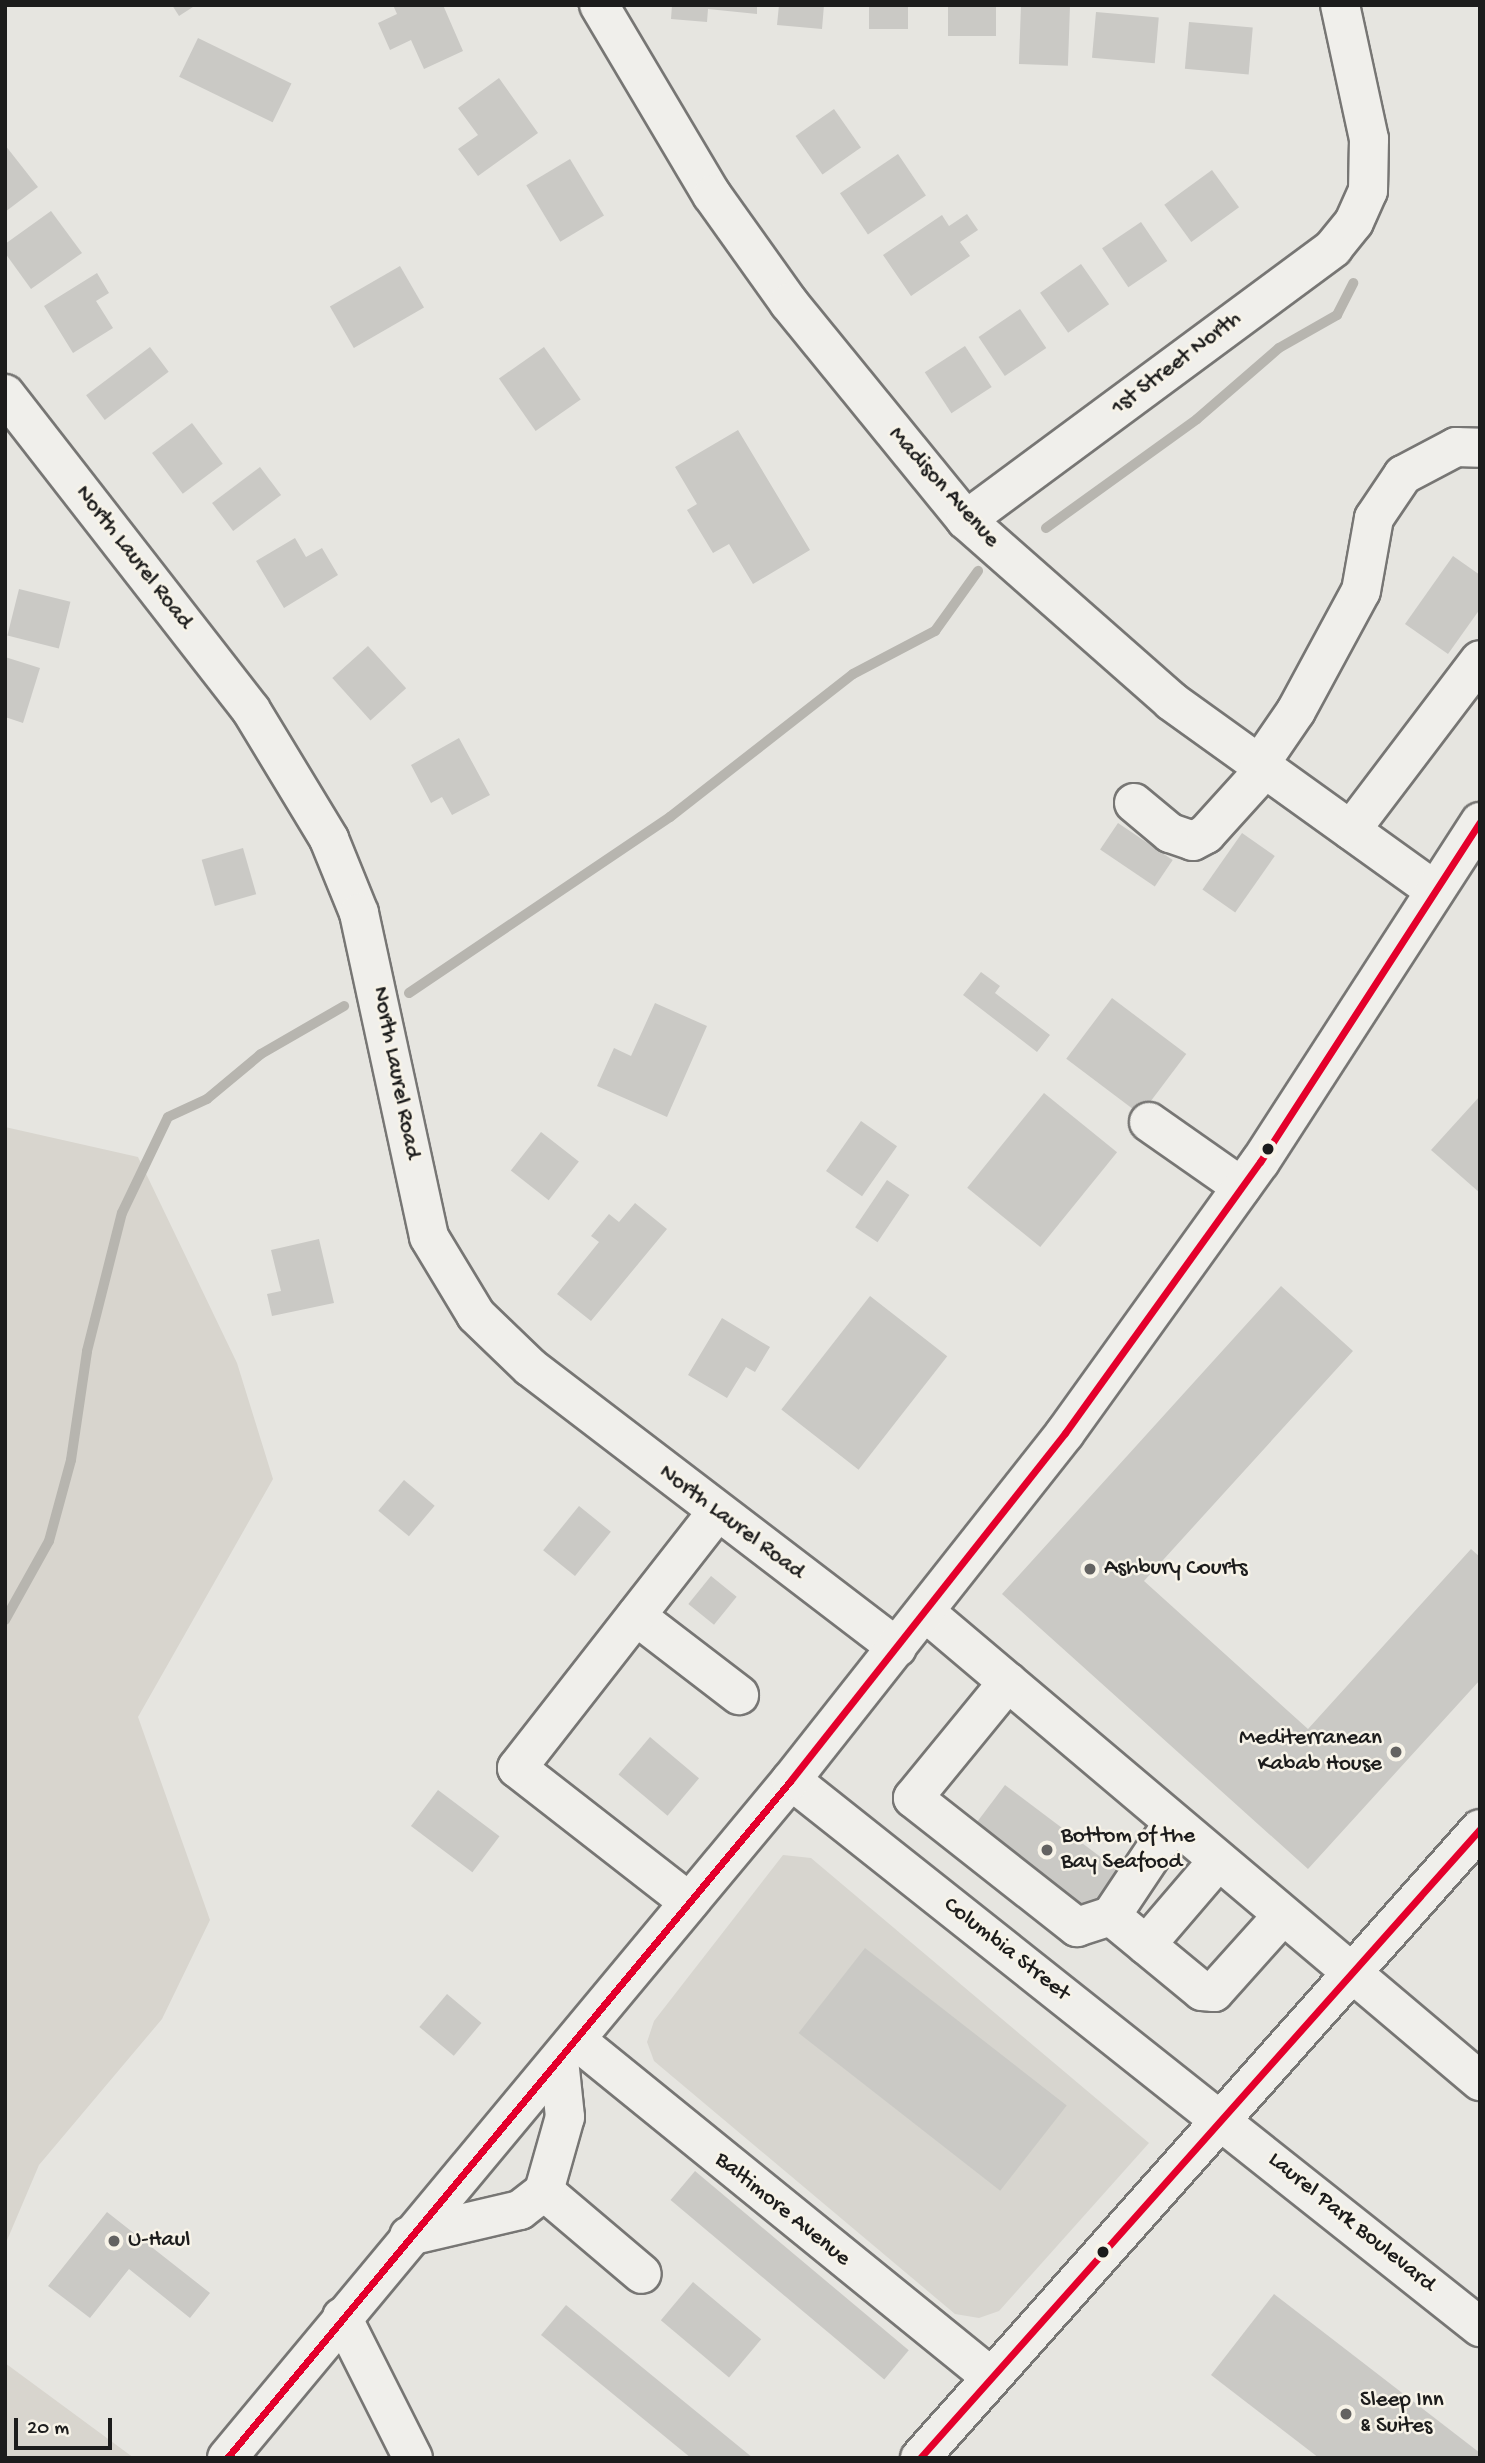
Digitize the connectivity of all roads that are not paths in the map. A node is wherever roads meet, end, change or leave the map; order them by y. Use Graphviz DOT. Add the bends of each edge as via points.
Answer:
graph roads {
  1 [pos="599,5"];
  2 [pos="1340,5"];
  3 [pos="5,394"];
  4 [pos="1480,449"];
  5 [pos="966,520"];
  6 [pos="1475,677"];
  7 [pos="1262,767"];
  8 [pos="1134,803"];
  9 [pos="1480,822"];
  10 [pos="1351,830"];
  11 [pos="1435,891"];
  12 [pos="1149,1122"];
  13 [pos="1242,1187"];
  14 [pos="717,1513"];
  15 [pos="925,1612"];
  16 [pos="636,1616"];
  17 [pos="897,1648"];
  18 [pos="1008,1682"];
  19 [pos="739,1695"];
  20 [pos="790,1780"];
  21 [pos="1173,1822"];
  22 [pos="1480,1829"];
  23 [pos="1218,1861"];
  24 [pos="689,1902"];
  25 [pos="1283,1915"];
  26 [pos="1111,1916"];
  27 [pos="1146,1945"];
  28 [pos="1352,1975"];
  29 [pos="567,2050"];
  30 [pos="1480,2081"];
  31 [pos="1222,2120"];
  32 [pos="544,2191"];
  33 [pos="409,2236"];
  34 [pos="642,2274"];
  35 [pos="342,2317"];
  36 [pos="1480,2327"];
  37 [pos="992,2377"];
  38 [pos="227,2458"];
  39 [pos="413,2458"];
  40 [pos="920,2458"];
  1 -- 5 [label="street, Madison Avenue" via="735,227 789,303"];
  2 -- 5 [label="street, 1st Street North" via="1369,139 1368,191 1333,248"];
  3 -- 14 [label="street, North Laurel Road" via="251,710 328,839 359,913 429,1237 447,1273 476,1315 530,1367"];
  4 -- 7 [label="street" via="1456,447 1403,475 1374,518 1361,591"];
  5 -- 7 [label="street, Madison Avenue" via="1171,701"];
  6 -- 10 [label="street"];
  7 -- 8 [label="street" via="1206,834 1193,841 1170,833"];
  7 -- 10 [label="street, Madison Avenue"];
  9 -- 11 [label="street"];
  10 -- 11 [label="street, Madison Avenue"];
  11 -- 13 [label="street"];
  12 -- 13 [label="street"];
  13 -- 15 [label="street" via="1065,1433"];
  14 -- 16 [label="street"];
  14 -- 17 [label="street, North Laurel Road"];
  15 -- 17 [label="street"];
  15 -- 18 [label="street"];
  16 -- 19 [label="street"];
  16 -- 24 [label="street" via="517,1768"];
  17 -- 20 [label="street"];
  18 -- 21 [label="street"];
  18 -- 26 [label="street" via="913,1798 1077,1927"];
  20 -- 24 [label="street"];
  20 -- 31 [label="street, Columbia Street"];
  21 -- 23 [label="street"];
  21 -- 26 [label="street"];
  22 -- 28 [label="street"];
  23 -- 25 [label="street"];
  23 -- 27 [label="street"];
  24 -- 29 [label="street"];
  25 -- 27 [label="street" via="1214,1992 1202,1991"];
  25 -- 28 [label="street"];
  26 -- 27 [label="street"];
  28 -- 30 [label="street"];
  28 -- 31 [label="street"];
  29 -- 32 [label="street" via="565,2117"];
  29 -- 33 [label="street"];
  29 -- 37 [label="street, Baltimore Avenue"];
  31 -- 36 [label="street, Laurel Park Boulevard"];
  31 -- 37 [label="street"];
  32 -- 33 [label="street" via="520,2210"];
  32 -- 34 [label="street"];
  33 -- 35 [label="street"];
  35 -- 38 [label="street"];
  35 -- 39 [label="street"];
  37 -- 40 [label="street"];
}
